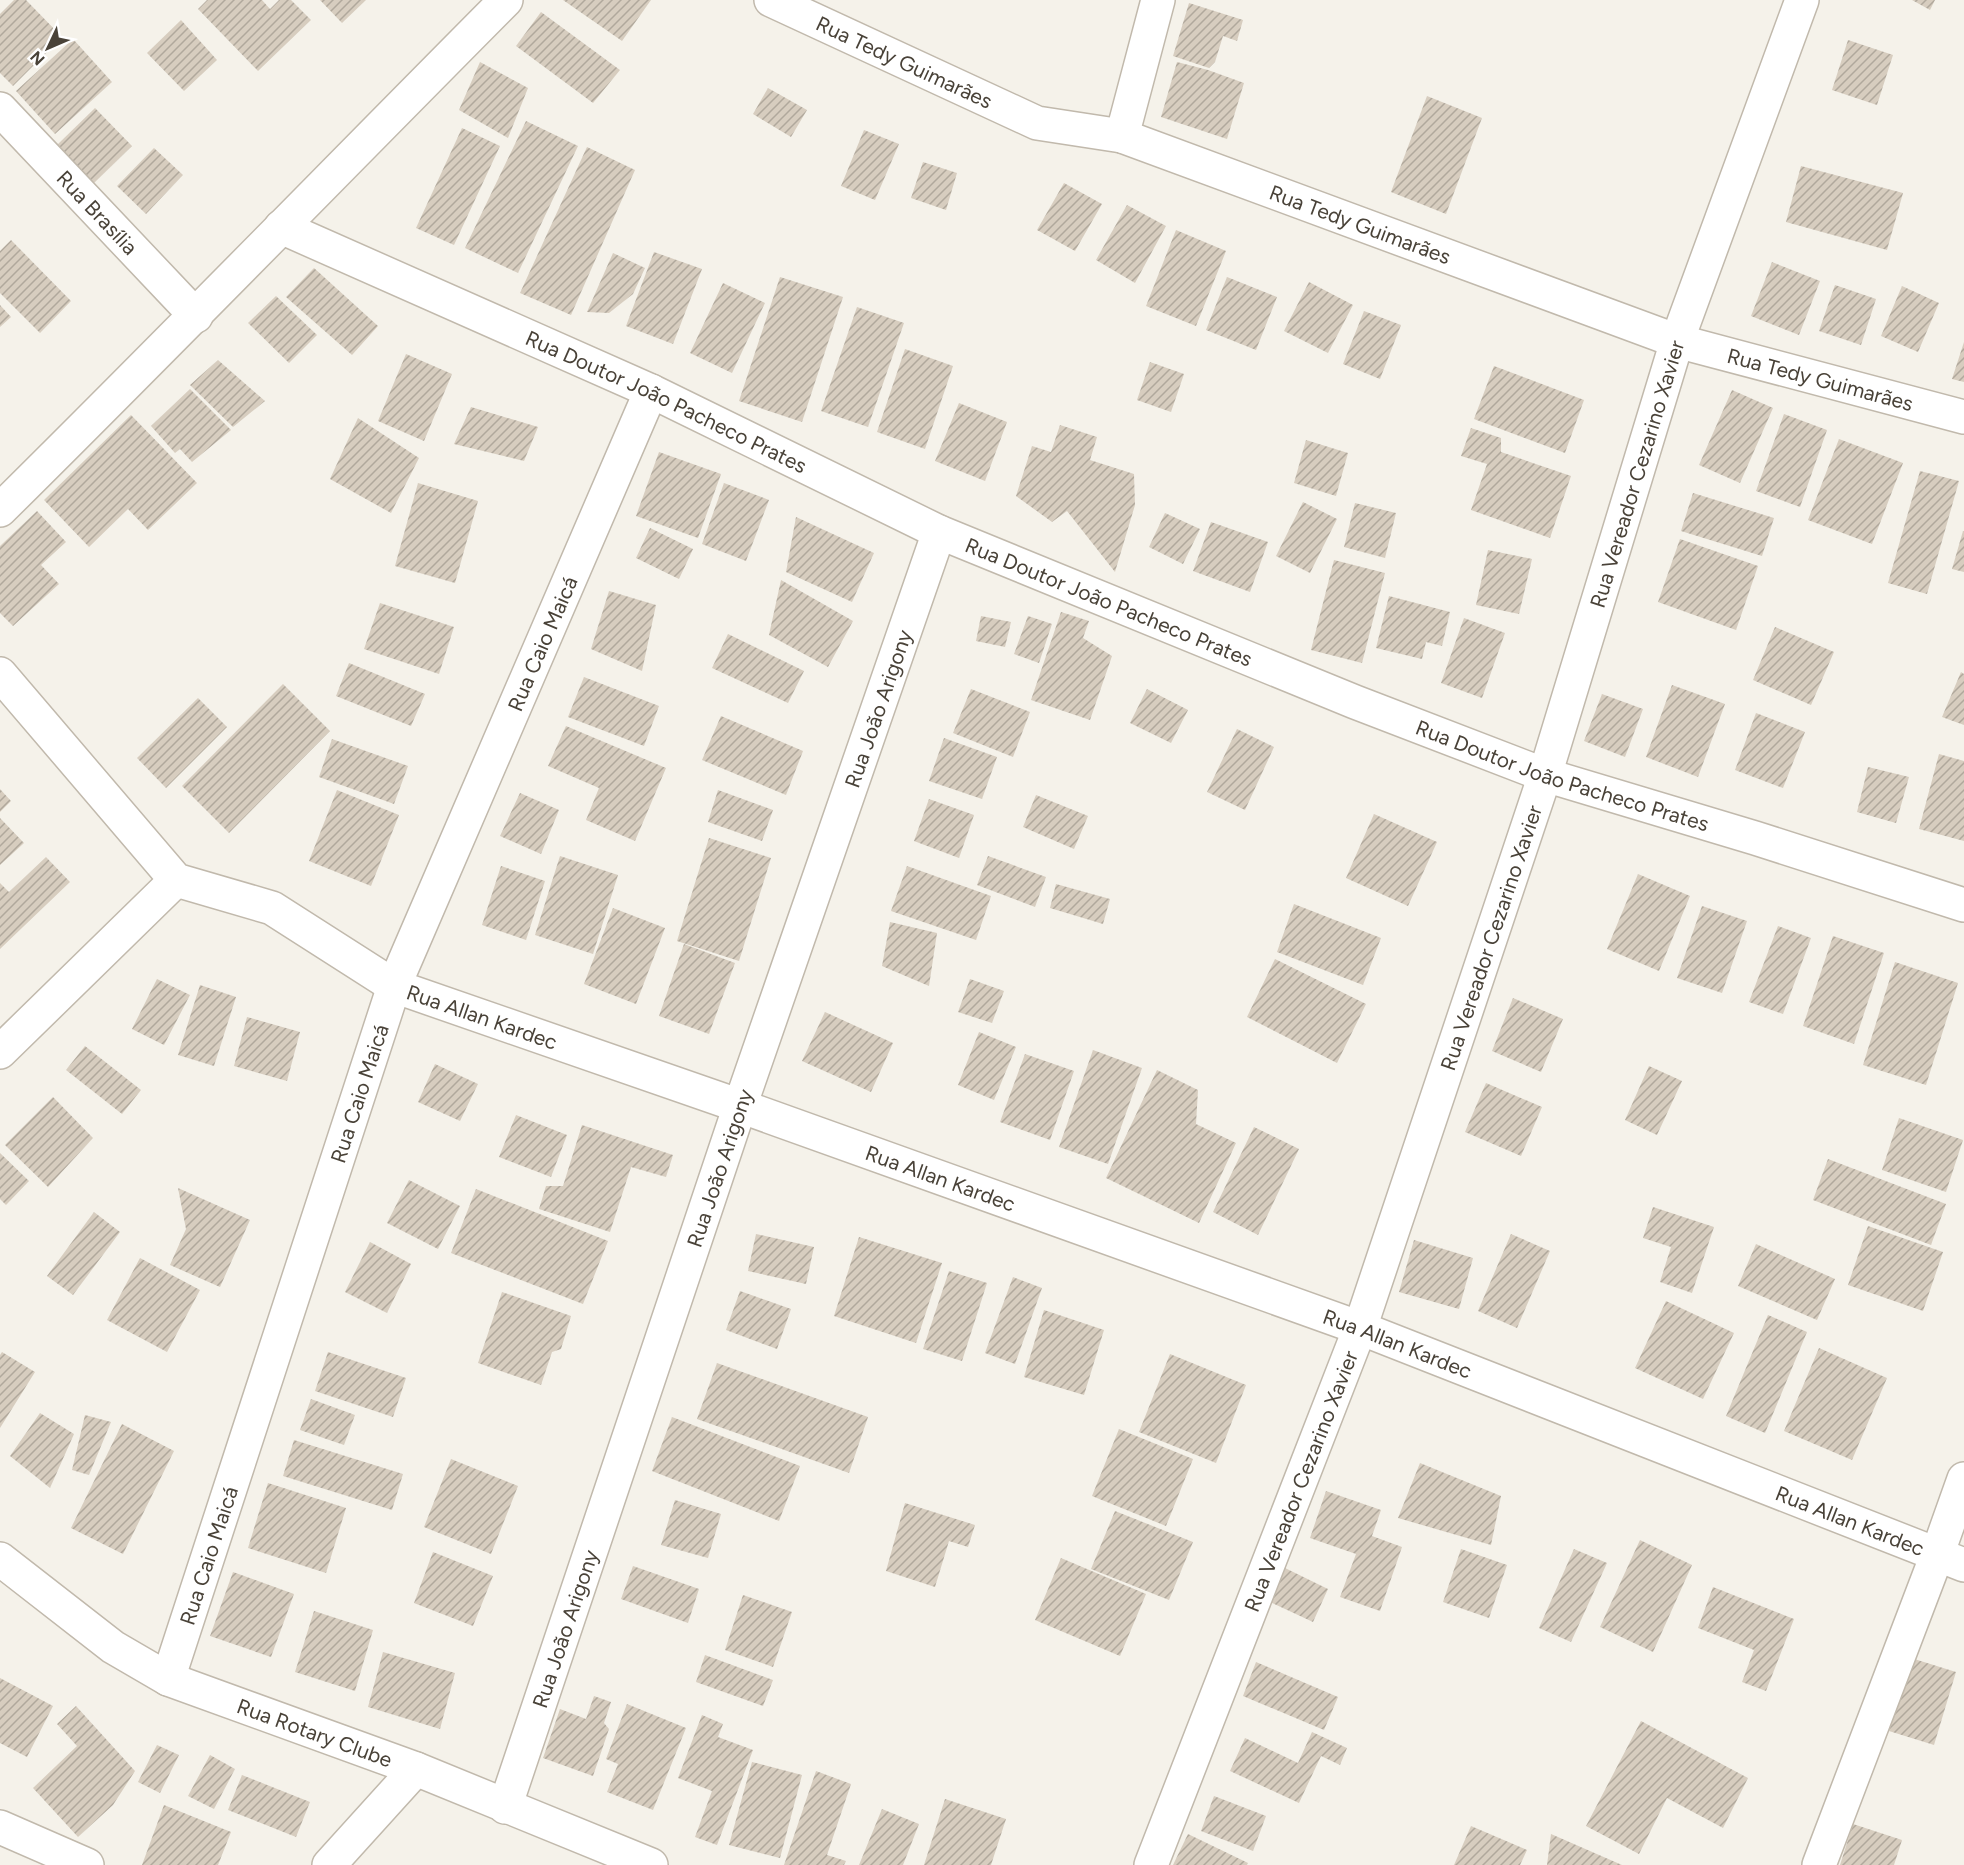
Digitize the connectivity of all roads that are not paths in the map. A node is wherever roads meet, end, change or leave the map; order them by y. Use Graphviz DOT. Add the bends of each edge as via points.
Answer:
graph roads {
  1 [pos="506,0"];
  2 [pos="771,0"];
  3 [pos="1158,0"];
  4 [pos="1802,0"];
  5 [pos="0,109"];
  6 [pos="1122,136"];
  7 [pos="281,227"];
  8 [pos="196,316"];
  9 [pos="1677,341"];
  10 [pos="651,391"];
  11 [pos="1964,417"];
  12 [pos="0,510"];
  13 [pos="939,532"];
  14 [pos="0,674"];
  15 [pos="1545,775"];
  16 [pos="176,880"];
  17 [pos="1964,905"];
  18 [pos="394,986"];
  19 [pos="0,1052"];
  20 [pos="740,1106"];
  21 [pos="1360,1328"];
  22 [pos="1964,1479"];
  23 [pos="0,1559"];
  24 [pos="1950,1560"];
  25 [pos="168,1679"];
  26 [pos="416,1769"];
  27 [pos="505,1807"];
  28 [pos="0,1827"];
  29 [pos="87,1865"];
  30 [pos="329,1865"];
  31 [pos="651,1865"];
  32 [pos="1151,1865"];
  33 [pos="1819,1865"];
  1 -- 7 [label="street"];
  2 -- 6 [label="street, Rua Tedy Guimarães" via="1037,123"];
  3 -- 6 [label="street"];
  4 -- 9 [label="street, Rua Vereador Cezarino Xavier"];
  5 -- 8 [label="street, Rua Brasília"];
  6 -- 9 [label="street, Rua Tedy Guimarães"];
  7 -- 8 [label="street"];
  7 -- 10 [label="street, Rua Doutor João Pacheco Prates"];
  8 -- 12 [label="street"];
  9 -- 11 [label="street, Rua Tedy Guimarães"];
  9 -- 15 [label="street, Rua Vereador Cezarino Xavier"];
  10 -- 13 [label="street, Rua Doutor João Pacheco Prates"];
  10 -- 18 [label="street, Rua Caio Maicá"];
  13 -- 15 [label="street, Rua Doutor João Pacheco Prates"];
  13 -- 20 [label="street, Rua João Arigony"];
  14 -- 16 [label="street"];
  15 -- 17 [label="street, Rua Doutor João Pacheco Prates"];
  15 -- 21 [label="street, Rua Vereador Cezarino Xavier"];
  16 -- 18 [label="street, Rua Allan Kardec" via="272,908"];
  16 -- 19 [label="street"];
  18 -- 20 [label="street, Rua Allan Kardec"];
  18 -- 25 [label="street, Rua Caio Maicá"];
  20 -- 21 [label="street, Rua Allan Kardec"];
  20 -- 27 [label="street, Rua João Arigony"];
  21 -- 24 [label="street, Rua Allan Kardec"];
  21 -- 32 [label="street, Rua Vereador Cezarino Xavier"];
  22 -- 24 [label="street"];
  23 -- 25 [label="street, Rua Rotary Clube" via="113,1647"];
  24 -- 33 [label="street"];
  25 -- 26 [label="street, Rua Rotary Clube"];
  26 -- 27 [label="street, Rua Rotary Clube"];
  26 -- 30 [label="street"];
  27 -- 31 [label="street, Rua Rotary Clube"];
  28 -- 29 [label="street"];
}
